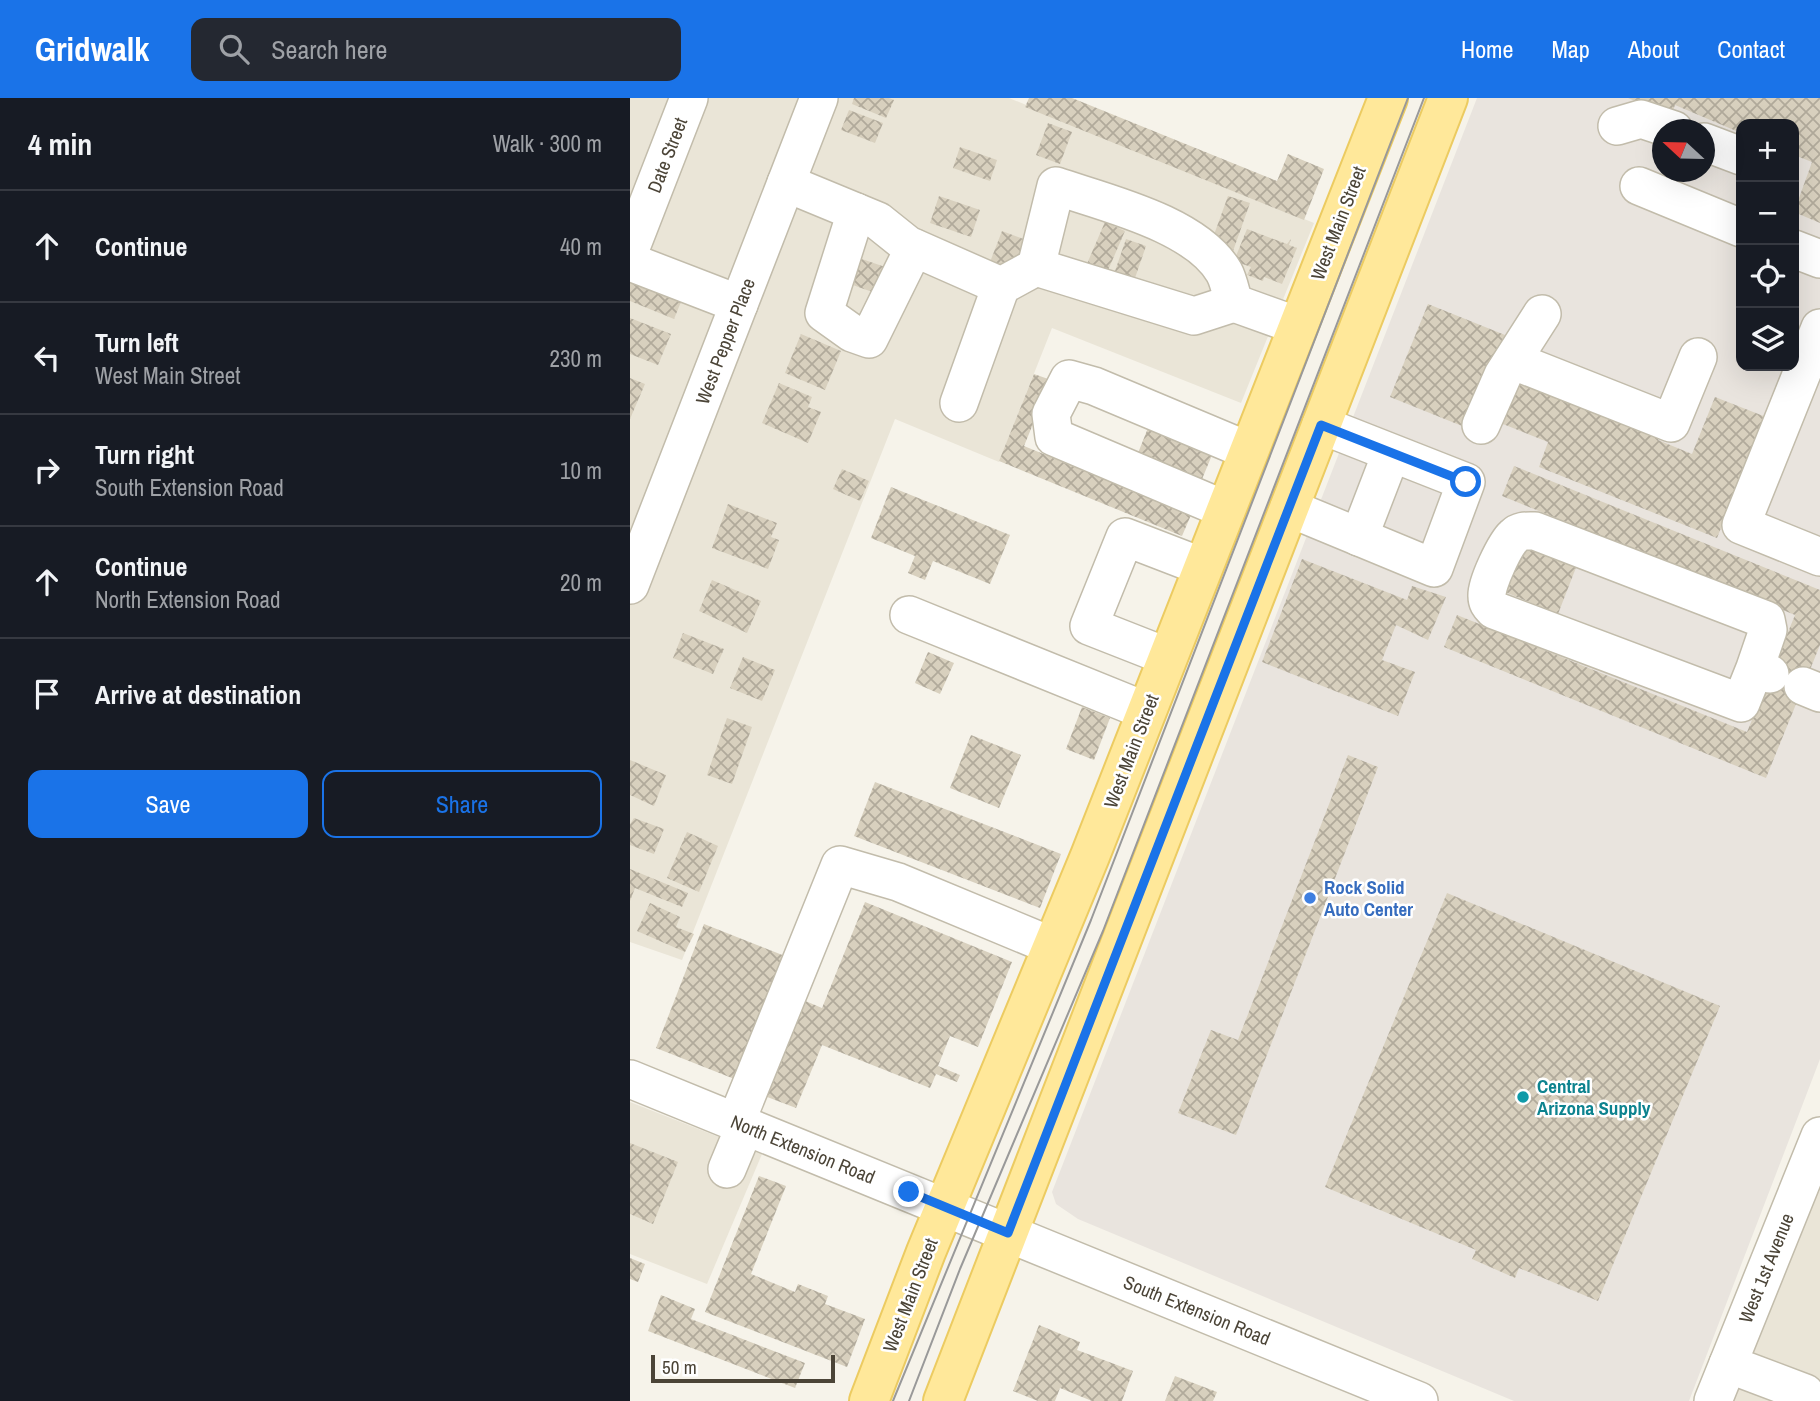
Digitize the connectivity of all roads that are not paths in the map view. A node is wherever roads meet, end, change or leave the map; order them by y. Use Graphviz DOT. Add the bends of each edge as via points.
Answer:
graph roads {
  1 [pos="689,98"];
  2 [pos="819,98"];
  3 [pos="1388,98"];
  4 [pos="1448,98"];
  5 [pos="1652,123"];
  6 [pos="1617,126"];
  7 [pos="1715,146"];
  8 [pos="1736,154"];
  9 [pos="786,183"];
  10 [pos="1639,187"];
  11 [pos="856,212"];
  12 [pos="1736,226"];
  13 [pos="914,247"];
  14 [pos="630,250"];
  15 [pos="1799,250"];
  16 [pos="1820,259"];
  17 [pos="630,262"];
  18 [pos="1035,267"];
  19 [pos="1001,286"];
  20 [pos="1234,303"];
  21 [pos="739,304"];
  22 [pos="1542,314"];
  23 [pos="1298,326"];
  24 [pos="1820,328"];
  25 [pos="1698,357"];
  26 [pos="1514,361"];
  27 [pos="960,402"];
  28 [pos="1321,425"];
  29 [pos="1481,425"];
  30 [pos="1249,451"];
  31 [pos="1391,454"];
  32 [pos="1289,508"];
  33 [pos="1226,510"];
  34 [pos="1360,537"];
  35 [pos="1820,557"];
  36 [pos="1203,567"];
  37 [pos="630,585"];
  38 [pos="909,615"];
  39 [pos="1168,657"];
  40 [pos="1787,680"];
  41 [pos="1146,711"];
  42 [pos="1052,946"];
  43 [pos="630,1079"];
  44 [pos="740,1124"];
  45 [pos="1820,1136"];
  46 [pos="727,1169"];
  47 [pos="976,1219"];
  48 [pos="1728,1364"];
  49 [pos="1805,1393"];
  50 [pos="869,1401"];
  51 [pos="943,1401"];
  52 [pos="1419,1401"];
  53 [pos="1713,1401"];
  1 -- 14 [label="street, Date Street"];
  2 -- 9 [label="street, West Pepper Place"];
  3 -- 23 [label="main road, West Main Street"];
  4 -- 28 [label="main road, West Main Street"];
  5 -- 6 [label="street" via="1641,119"];
  7 -- 8 [label="street"];
  9 -- 11 [label="street"];
  9 -- 21 [label="street, West Pepper Place"];
  10 -- 12 [label="street"];
  11 -- 13 [label="street" via="878,221"];
  11 -- 13 [label="street" via="824,313 852,333 869,339"];
  13 -- 19 [label="street"];
  15 -- 16 [label="street"];
  17 -- 21 [label="street"];
  18 -- 19 [label="street"];
  18 -- 20 [label="street" via="1194,316"];
  18 -- 20 [label="street" via="1056,186 1149,217 1200,246 1224,272"];
  19 -- 27 [label="street"];
  20 -- 23 [label="street"];
  21 -- 37 [label="street, West Pepper Place"];
  22 -- 26 [label="street"];
  23 -- 30 [label="main road, West Main Street"];
  24 -- 35 [label="street" via="1741,525"];
  25 -- 26 [label="street" via="1671,424"];
  26 -- 29 [label="street"];
  28 -- 31 [label="street"];
  28 -- 32 [label="main road, West Main Street"];
  30 -- 33 [label="main road, West Main Street"];
  30 -- 33 [label="street" via="1069,379 1051,414 1054,437"];
  31 -- 34 [label="street"];
  31 -- 34 [label="street" via="1466,482 1434,568"];
  32 -- 34 [label="street"];
  32 -- 47 [label="main road, West Main Street"];
  33 -- 36 [label="main road, West Main Street"];
  36 -- 39 [label="main road, West Main Street"];
  36 -- 39 [label="street" via="1125,537 1089,626"];
  38 -- 41 [label="street"];
  39 -- 41 [label="main road, West Main Street"];
  40 -- 40 [label="street" via="1741,703 1494,610 1486,593 1506,545 1514,535 1535,531 1766,620"];
  41 -- 42 [label="main road, West Main Street"];
  42 -- 44 [label="street" via="898,882 840,865"];
  42 -- 47 [label="main road, West Main Street"];
  43 -- 44 [label="street, North Extension Road"];
  44 -- 46 [label="street"];
  44 -- 47 [label="street, North Extension Road"];
  45 -- 48 [label="street, West 1st Avenue"];
  47 -- 50 [label="main road, West Main Street"];
  47 -- 51 [label="main road, West Main Street"];
  47 -- 52 [label="street, South Extension Road"];
  48 -- 49 [label="street"];
  48 -- 53 [label="street, West 1st Avenue"];
}
